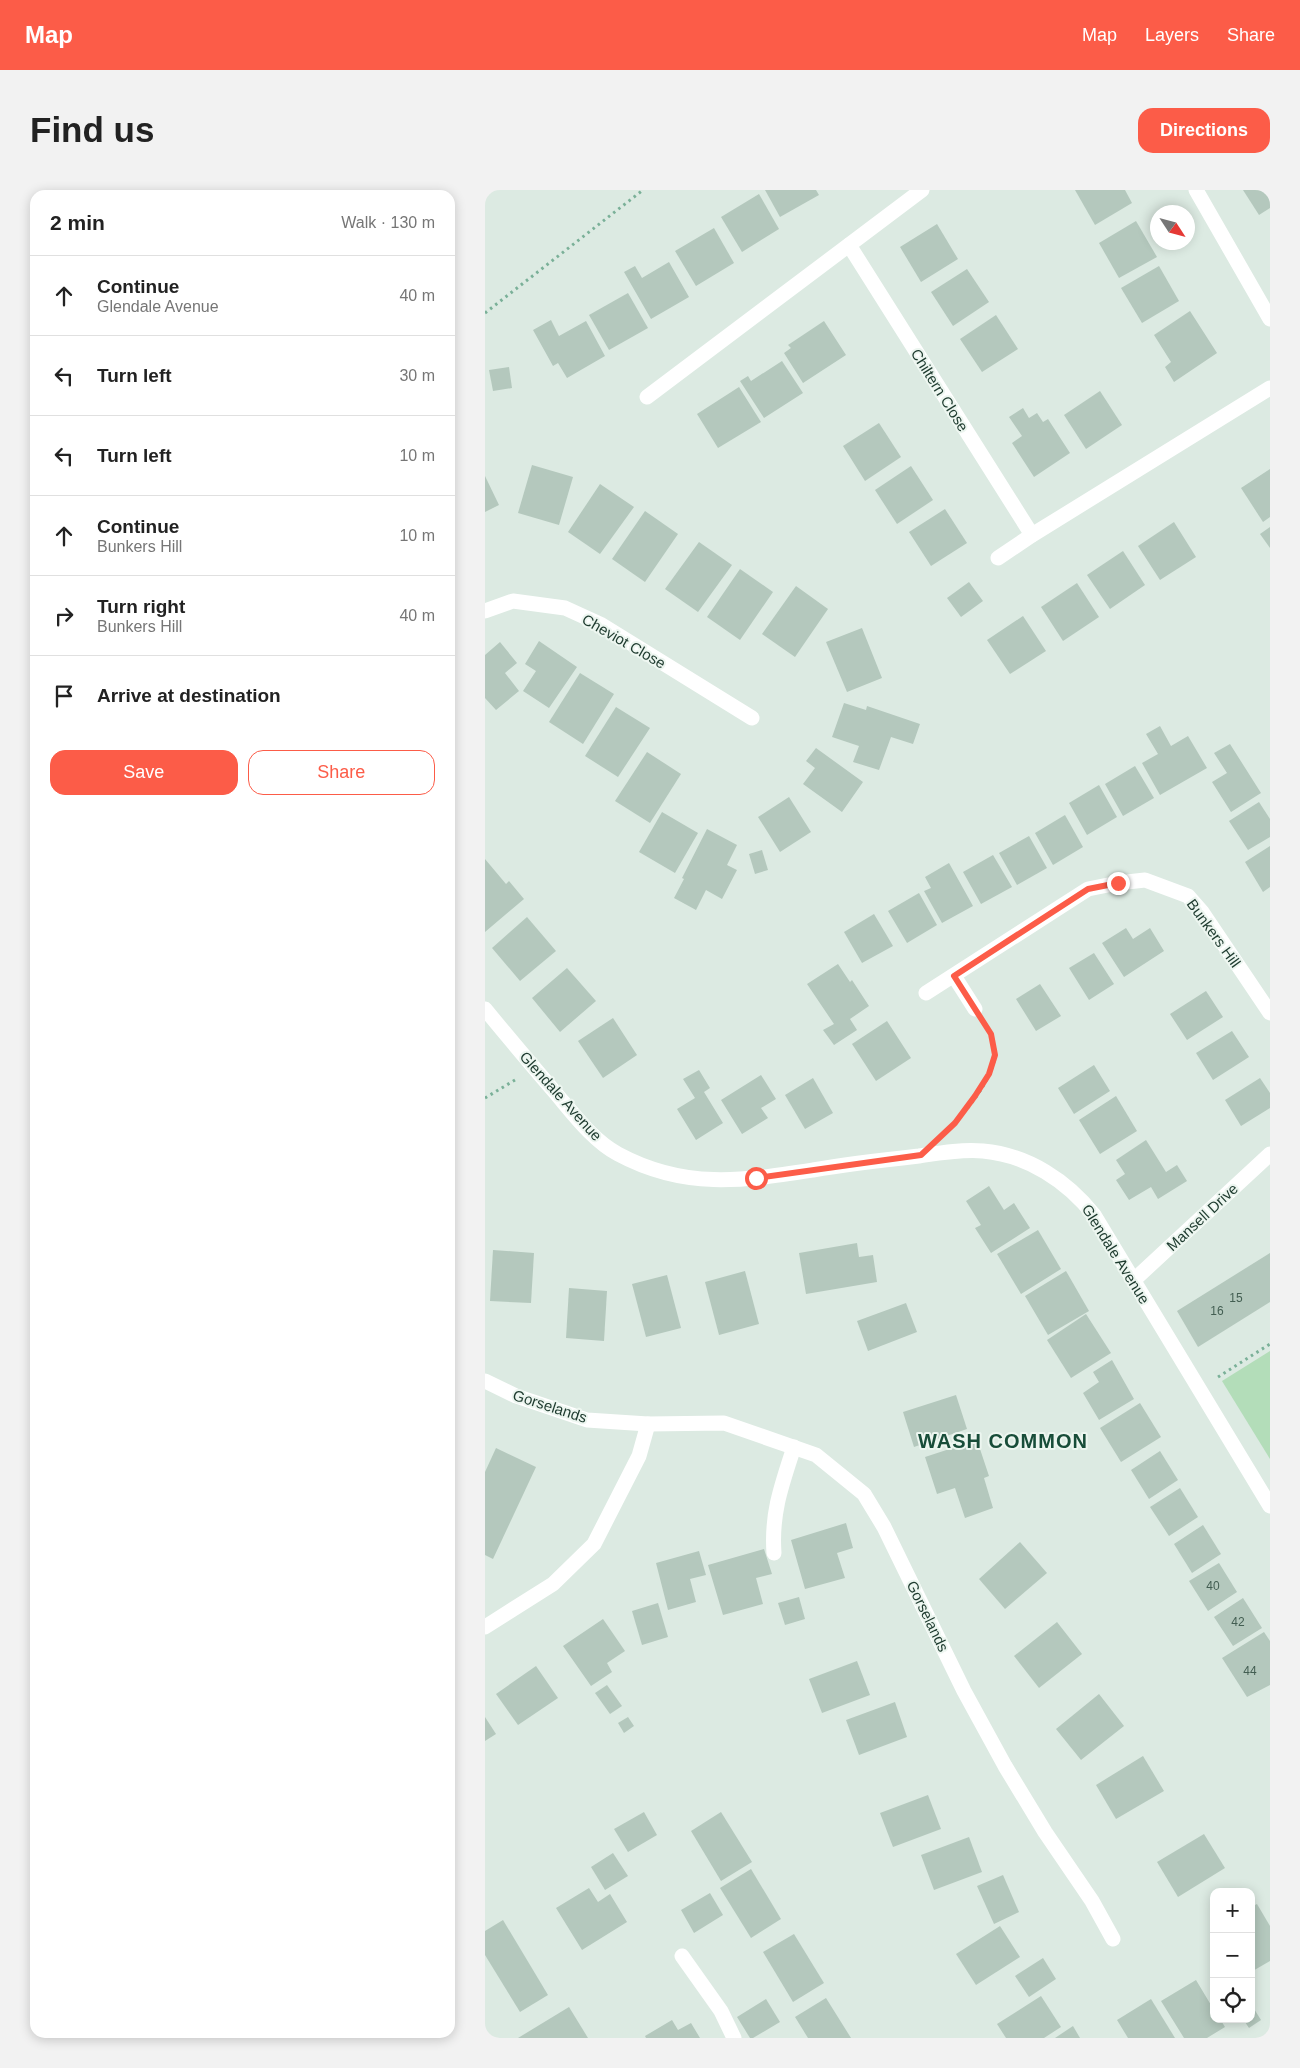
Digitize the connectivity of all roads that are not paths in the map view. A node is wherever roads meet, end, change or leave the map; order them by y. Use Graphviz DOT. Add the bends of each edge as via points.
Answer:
graph roads {
  1 [pos="922,190"];
  2 [pos="1196,190"];
  3 [pos="849,245"];
  4 [pos="1270,319"];
  5 [pos="1270,388"];
  6 [pos="647,397"];
  7 [pos="1032,535"];
  8 [pos="998,558"];
  9 [pos="485,611"];
  10 [pos="753,718"];
  11 [pos="954,976"];
  12 [pos="926,994"];
  13 [pos="485,1009"];
  14 [pos="975,1009"];
  15 [pos="1270,1014"];
  16 [pos="1270,1154"];
  17 [pos="1134,1280"];
  18 [pos="485,1381"];
  19 [pos="648,1424"];
  20 [pos="794,1447"];
  21 [pos="1270,1506"];
  22 [pos="774,1553"];
  23 [pos="485,1627"];
  24 [pos="1113,1939"];
  25 [pos="682,1956"];
  26 [pos="734,2038"];
  1 -- 3 [label="street"];
  2 -- 4 [label="street"];
  3 -- 6 [label="street"];
  3 -- 7 [label="street, Chiltern Close"];
  5 -- 7 [label="street"];
  7 -- 8 [label="street"];
  9 -- 10 [label="street, Cheviot Close" via="513,601 565,608 600,624"];
  11 -- 12 [label="street, Bunkers Hill"];
  11 -- 14 [label="street"];
  11 -- 15 [label="street, Bunkers Hill" via="1088,889 1145,880 1188,896"];
  13 -- 17 [label="street, Glendale Avenue" via="594,1136 617,1153 642,1164 678,1176 731,1181 921,1155 982,1151 1004,1154 1045,1171 1080,1198"];
  16 -- 17 [label="street, Mansell Drive"];
  17 -- 21 [label="street, Glendale Avenue"];
  18 -- 19 [label="street, Gorselands" via="516,1396 587,1420"];
  19 -- 20 [label="street, Gorselands" via="724,1423"];
  19 -- 23 [label="street" via="639,1456 594,1544 553,1584"];
  20 -- 22 [label="street" via="775,1507"];
  20 -- 24 [label="street, Gorselands" via="816,1455 864,1494 885,1527 964,1691 1005,1766"];
  25 -- 26 [label="street" via="721,2011"];
}
